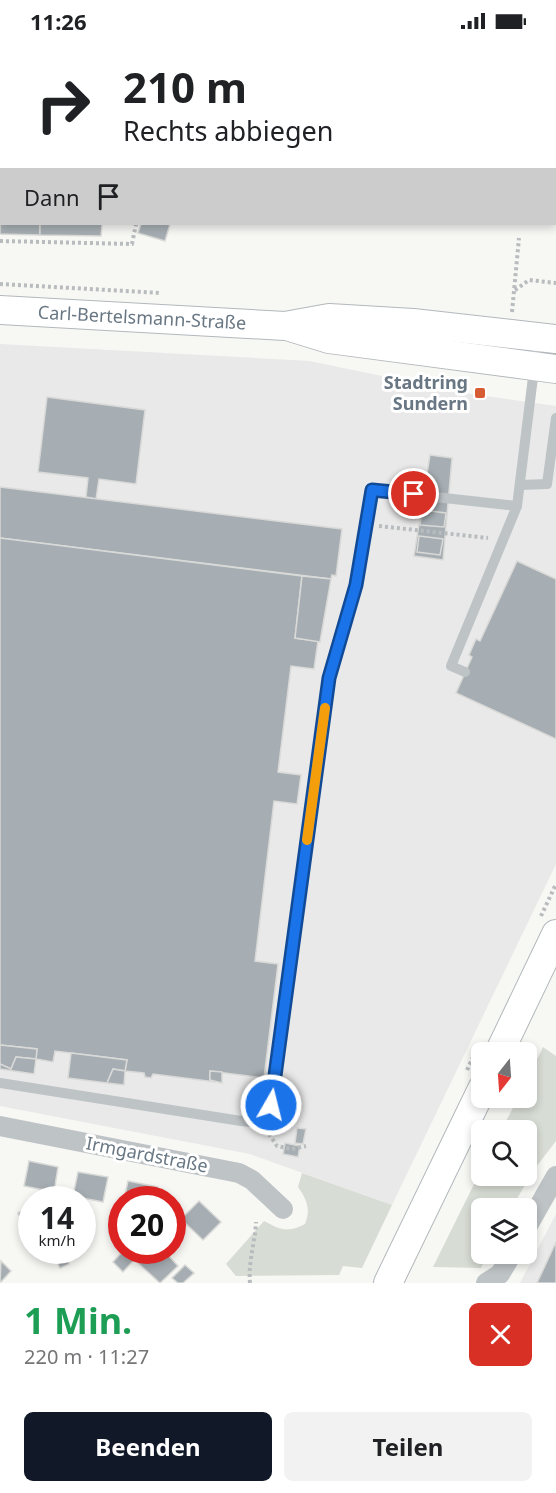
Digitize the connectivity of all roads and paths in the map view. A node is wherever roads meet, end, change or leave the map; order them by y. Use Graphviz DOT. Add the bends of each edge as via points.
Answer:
graph roads {
  1 [pos="136,225"];
  2 [pos="519,238"];
  3 [pos="0,241"];
  4 [pos="556,283"];
  5 [pos="514,291"];
  6 [pos="0,310"];
  7 [pos="512,310"];
  8 [pos="285,326"];
  9 [pos="547,338"];
  10 [pos="545,368"];
  11 [pos="556,418"];
  12 [pos="520,485"];
  13 [pos="517,506"];
  14 [pos="366,525"];
  15 [pos="504,540"];
  16 [pos="465,672"];
  17 [pos="556,934"];
  18 [pos="504,1042"];
  19 [pos="0,1083"];
  20 [pos="473,1108"];
  21 [pos="262,1123"];
  22 [pos="0,1126"];
  23 [pos="306,1146"];
  24 [pos="556,1176"];
  25 [pos="283,1209"];
  26 [pos="537,1210"];
  27 [pos="256,1222"];
  28 [pos="506,1264"];
  29 [pos="250,1283"];
  30 [pos="388,1283"];
  31 [pos="486,1283"];
  1 -- 3 [label="path" via="132,244"];
  2 -- 5 [label="path"];
  4 -- 5 [label="path" via="529,280"];
  5 -- 7 [label="path"];
  6 -- 8 [label="main road, Carl-Bertelsmann-Straße"];
  8 -- 9 [label="main road, Carl-Bertelsmann-Straße" via="329,318"];
  8 -- 10 [label="main road, Carl-Bertelsmann-Straße" via="329,339"];
  9 -- 10 [label="lane"];
  10 -- 12 [label="lane"];
  11 -- 12 [label="lane" via="547,484"];
  12 -- 13 [label="lane"];
  13 -- 14 [label="lane" via="372,490"];
  13 -- 15 [label="lane"];
  14 -- 15 [label="path"];
  14 -- 21 [label="lane" via="356,585 329,678 271,1105"];
  15 -- 16 [label="lane" via="451,666"];
  17 -- 18 [label="main road"];
  19 -- 21 [label="lane"];
  20 -- 30 [label="main road"];
  21 -- 23 [label="path" via="277,1146"];
  22 -- 25 [label="street, Irmgardstraße" via="239,1173"];
  24 -- 26 [label="street"];
  27 -- 29 [label="path"];
  28 -- 31 [label="street" via="500,1274"];
}
